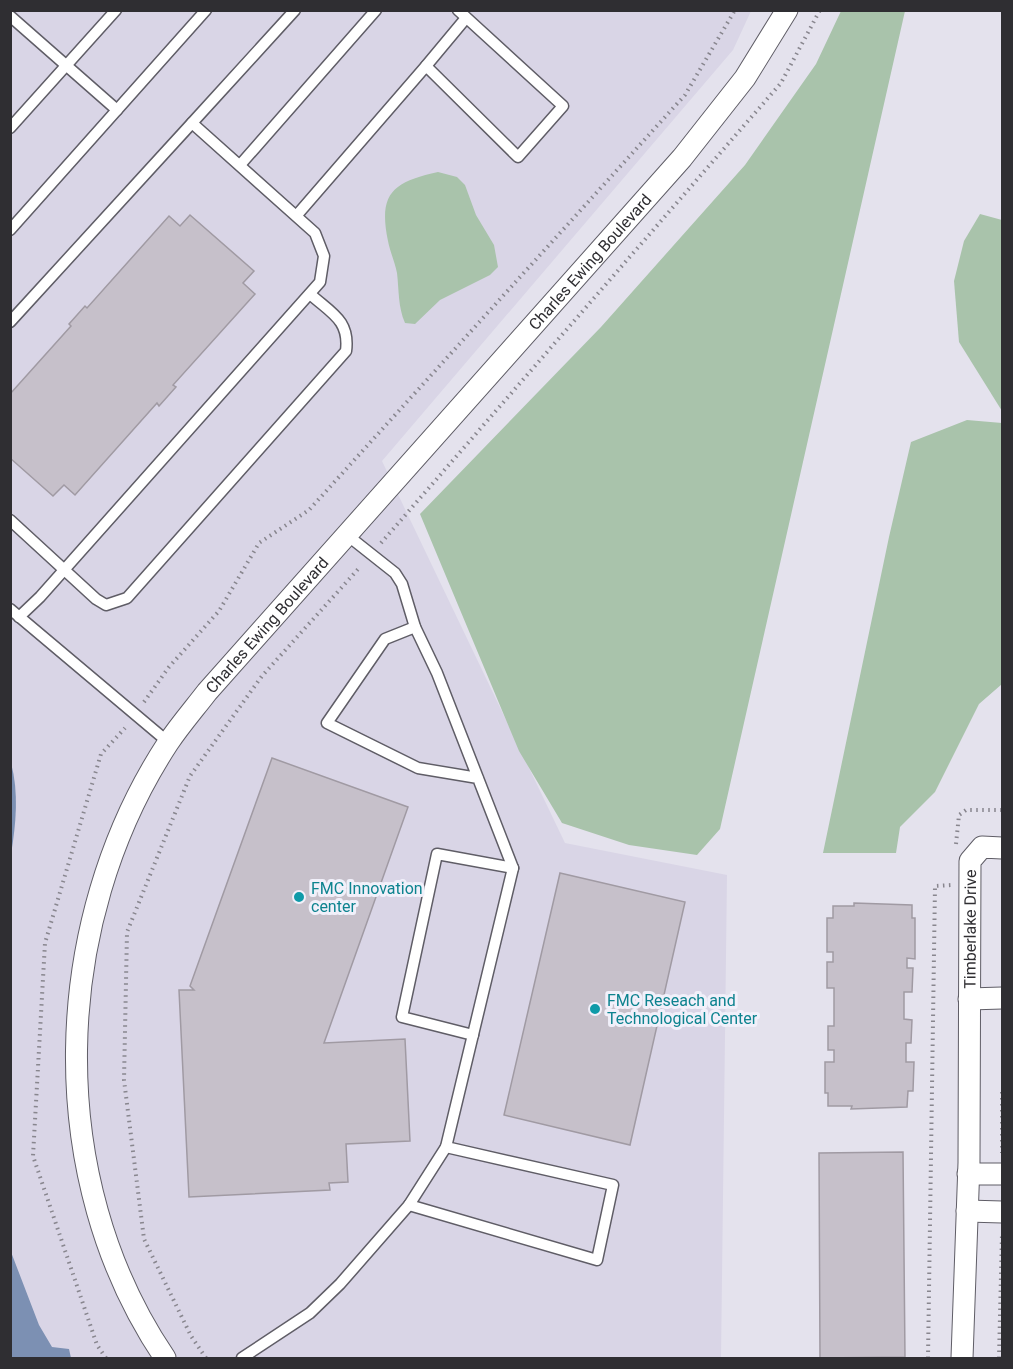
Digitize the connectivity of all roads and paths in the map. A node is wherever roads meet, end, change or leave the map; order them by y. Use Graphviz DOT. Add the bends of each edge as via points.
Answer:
graph roads {
  1 [pos="116,10"];
  2 [pos="206,10"];
  3 [pos="295,10"];
  4 [pos="376,10"];
  5 [pos="458,10"];
  6 [pos="735,10"];
  7 [pos="787,10"];
  8 [pos="10,16"];
  9 [pos="466,18"];
  10 [pos="67,64"];
  11 [pos="426,66"];
  12 [pos="117,110"];
  13 [pos="192,123"];
  14 [pos="10,128"];
  15 [pos="240,165"];
  16 [pos="297,215"];
  17 [pos="10,230"];
  18 [pos="310,294"];
  19 [pos="10,322"];
  20 [pos="10,520"];
  21 [pos="347,535"];
  22 [pos="66,568"];
  23 [pos="10,609"];
  24 [pos="19,617"];
  25 [pos="415,627"];
  26 [pos="135,714"];
  27 [pos="168,742"];
  28 [pos="478,778"];
  29 [pos="1002,810"];
  30 [pos="1002,848"];
  31 [pos="956,854"];
  32 [pos="513,868"];
  33 [pos="956,875"];
  34 [pos="1002,998"];
  35 [pos="969,999"];
  36 [pos="473,1035"];
  37 [pos="1002,1092"];
  38 [pos="446,1147"];
  39 [pos="1002,1153"];
  40 [pos="968,1174"];
  41 [pos="1002,1174"];
  42 [pos="409,1205"];
  43 [pos="967,1211"];
  44 [pos="1002,1212"];
  45 [pos="1002,1234"];
  46 [pos="106,1359"];
  47 [pos="165,1359"];
  48 [pos="242,1359"];
  49 [pos="928,1359"];
  50 [pos="962,1359"];
  51 [pos="999,1359"];
  1 -- 10 [label="lane"];
  2 -- 12 [label="lane"];
  3 -- 13 [label="lane"];
  4 -- 15 [label="lane"];
  5 -- 9 [label="lane"];
  6 -- 26 [label="path" via="685,95 309,510 260,543 219,611 169,667"];
  7 -- 21 [label="street, Charles Ewing Boulevard" via="715,119"];
  8 -- 10 [label="lane"];
  9 -- 11 [label="lane"];
  9 -- 11 [label="lane" via="563,106 518,157"];
  10 -- 12 [label="lane"];
  10 -- 14 [label="lane"];
  11 -- 16 [label="lane"];
  12 -- 17 [label="lane"];
  13 -- 15 [label="lane"];
  13 -- 19 [label="lane"];
  15 -- 16 [label="lane"];
  16 -- 18 [label="lane" via="315,233 324,256 320,282"];
  18 -- 22 [label="lane"];
  18 -- 22 [label="lane" via="338,318 348,335 346,351 324,377 126,598 106,605"];
  20 -- 22 [label="lane"];
  21 -- 25 [label="lane" via="395,573"];
  21 -- 27 [label="street, Charles Ewing Boulevard" via="207,692"];
  22 -- 24 [label="lane"];
  23 -- 24 [label="lane"];
  24 -- 26 [label="lane"];
  25 -- 28 [label="lane"];
  25 -- 28 [label="lane" via="386,639 327,723 418,768"];
  26 -- 27 [label="lane"];
  26 -- 46 [label="path" via="101,754 45,943 33,1155 97,1345"];
  27 -- 47 [label="street, Charles Ewing Boulevard" via="125,823 99,896 82,972 76,1049 81,1126 96,1202 121,1275"];
  28 -- 32 [label="lane"];
  29 -- 31 [label="path" via="966,810 959,815"];
  30 -- 35 [label="street, Timberlake Drive" via="982,847 970,861"];
  32 -- 36 [label="lane"];
  32 -- 36 [label="lane" via="437,854 402,1017"];
  33 -- 49 [label="path" via="954,884 935,886"];
  34 -- 35 [label="street, Timberlake Drive"];
  35 -- 40 [label="street, Timberlake Drive"];
  36 -- 38 [label="lane"];
  37 -- 39 [label="path"];
  38 -- 42 [label="lane"];
  38 -- 42 [label="lane" via="613,1185 597,1260"];
  40 -- 41 [label="street"];
  40 -- 43 [label="street, Timberlake Drive"];
  42 -- 48 [label="lane" via="310,1313"];
  43 -- 44 [label="street"];
  43 -- 50 [label="street, Timberlake Drive"];
  45 -- 51 [label="path"];
}
